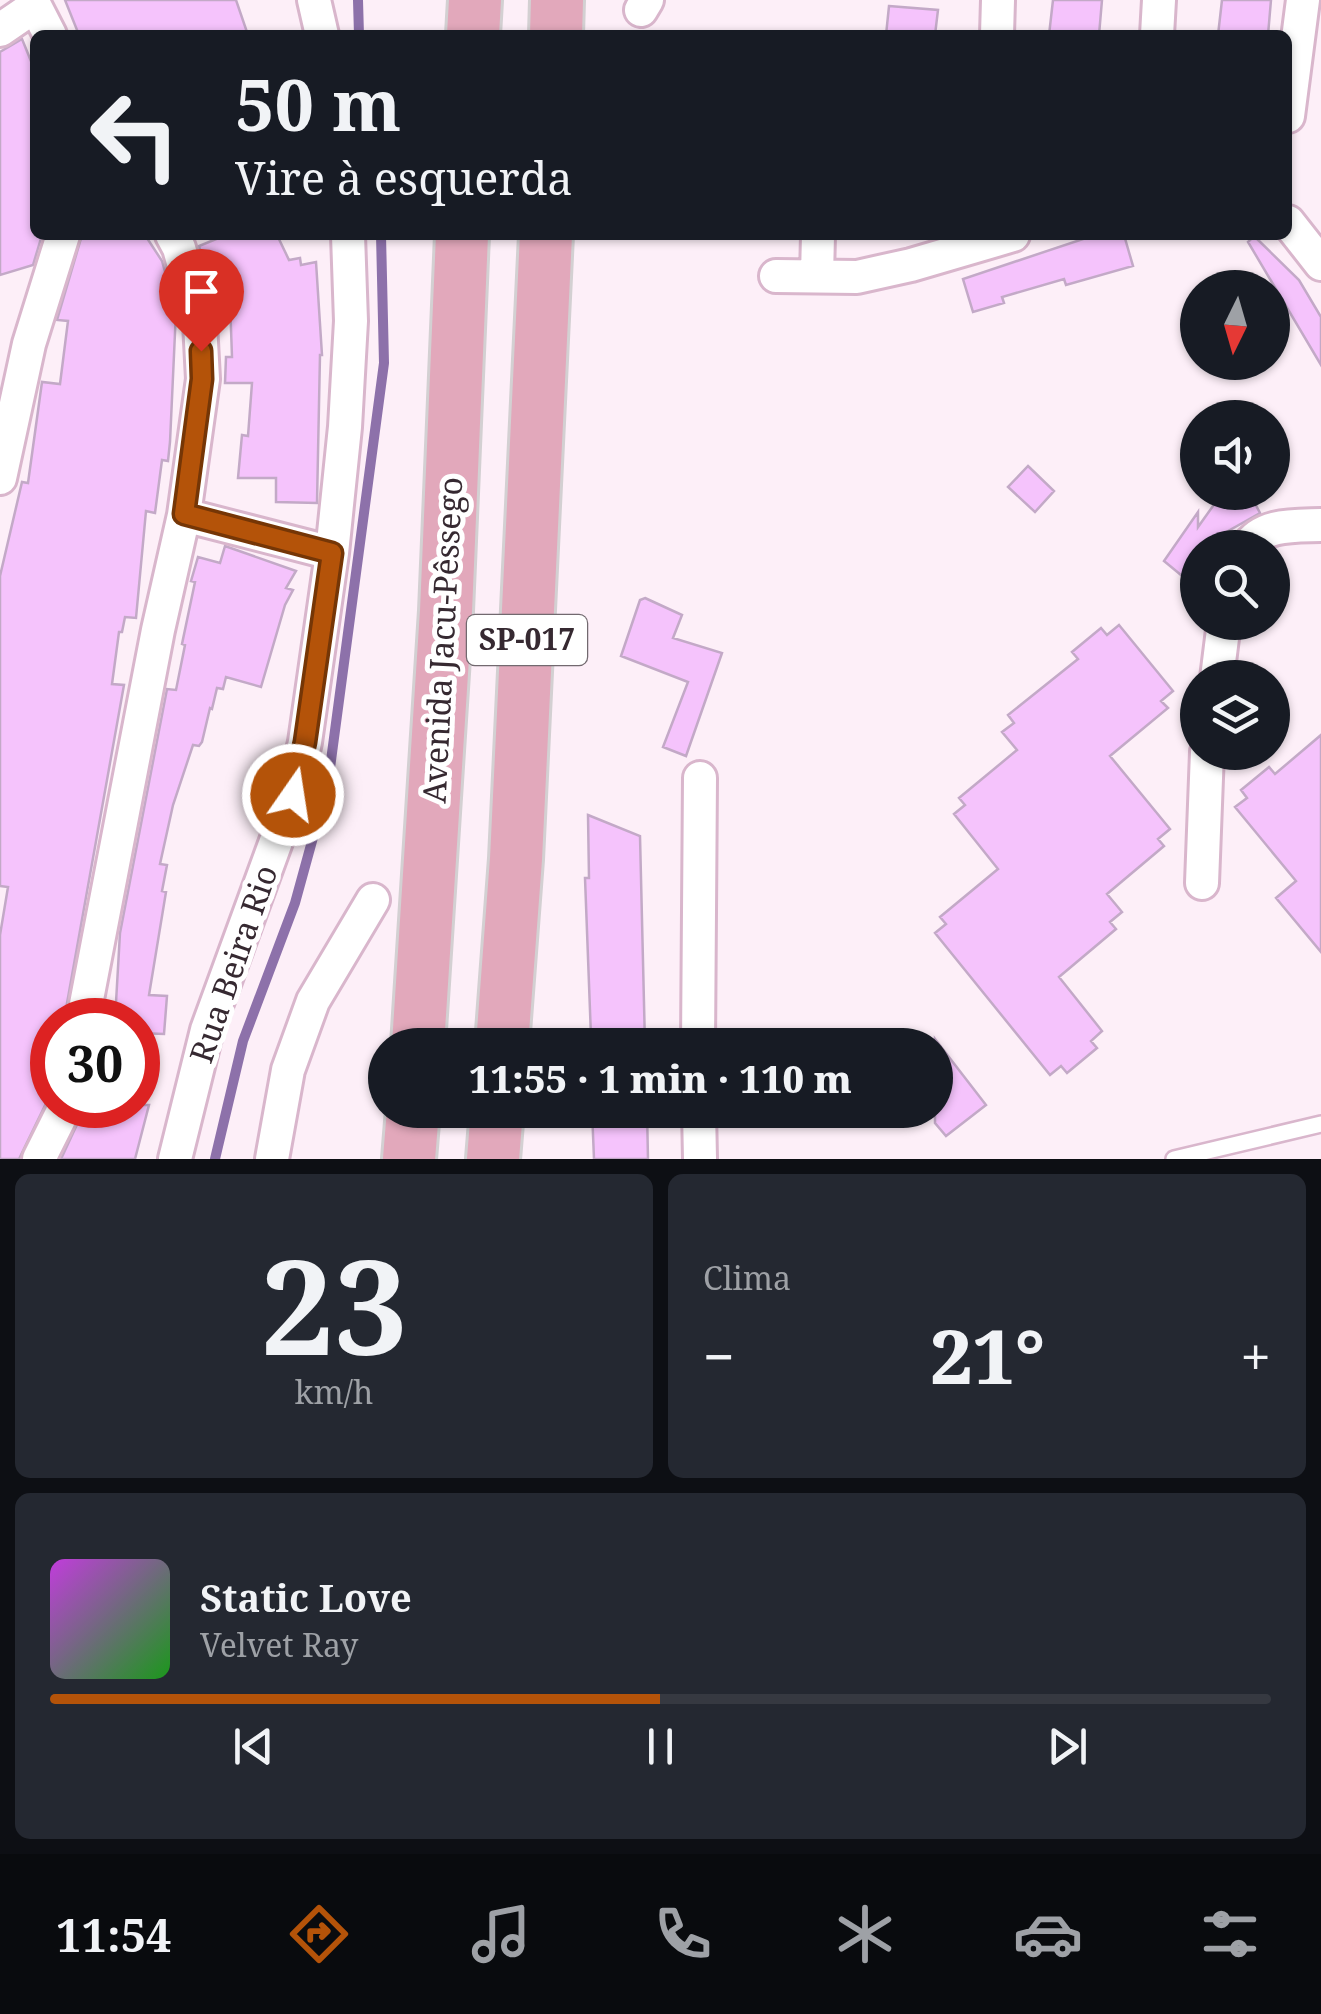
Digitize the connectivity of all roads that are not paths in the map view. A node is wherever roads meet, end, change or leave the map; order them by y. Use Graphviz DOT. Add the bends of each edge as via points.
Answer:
graph roads {
  1 [pos="314,0"];
  2 [pos="474,0"];
  3 [pos="557,0"];
  4 [pos="998,0"];
  5 [pos="1159,0"];
  6 [pos="1303,0"];
  7 [pos="39,14"];
  8 [pos="0,30"];
  9 [pos="321,30"];
  10 [pos="472,30"];
  11 [pos="556,30"];
  12 [pos="997,30"];
  13 [pos="1158,30"];
  14 [pos="1292,85"];
  15 [pos="1292,227"];
  16 [pos="61,240"];
  17 [pos="175,240"];
  18 [pos="348,240"];
  19 [pos="462,240"];
  20 [pos="546,240"];
  21 [pos="818,240"];
  22 [pos="991,240"];
  23 [pos="1321,264"];
  24 [pos="776,276"];
  25 [pos="817,276"];
  26 [pos="0,478"];
  27 [pos="184,514"];
  28 [pos="1321,524"];
  29 [pos="1270,530"];
  30 [pos="332,553"];
  31 [pos="1206,770"];
  32 [pos="700,778"];
  33 [pos="1202,883"];
  34 [pos="373,900"];
  35 [pos="87,998"];
  36 [pos="419,1028"];
  37 [pos="503,1028"];
  38 [pos="698,1028"];
  39 [pos="1321,1124"];
  40 [pos="54,1128"];
  41 [pos="412,1128"];
  42 [pos="496,1128"];
  43 [pos="699,1128"];
  44 [pos="39,1159"];
  45 [pos="175,1159"];
  46 [pos="272,1159"];
  47 [pos="409,1159"];
  48 [pos="493,1159"];
  49 [pos="700,1159"];
  50 [pos="1174,1159"];
  1 -- 9 [label="street"];
  2 -- 10 [label="highway"];
  3 -- 11 [label="highway"];
  4 -- 12 [label="street"];
  5 -- 13 [label="street"];
  6 -- 14 [label="street"];
  7 -- 8 [label="street"];
  15 -- 23 [label="street"];
  16 -- 26 [label="street" via="28,344"];
  17 -- 27 [label="street" via="201,342"];
  18 -- 30 [label="street, Rua Beira Rio" via="350,338"];
  19 -- 36 [label="highway, Avenida Jacu-Pêssego / SP-017"];
  20 -- 37 [label="highway, SP-017"];
  21 -- 25 [label="street"];
  22 -- 25 [label="street" via="911,266 857,277"];
  24 -- 25 [label="street"];
  27 -- 30 [label="street"];
  27 -- 35 [label="street"];
  28 -- 29 [label="street"];
  30 -- 45 [label="street, Rua Beira Rio" via="293,795 207,1030"];
  31 -- 33 [label="street"];
  32 -- 38 [label="street"];
  34 -- 46 [label="street" via="313,1001 288,1070"];
  39 -- 50 [label="lane"];
  40 -- 44 [label="street"];
  41 -- 47 [label="highway"];
  42 -- 48 [label="highway"];
  43 -- 49 [label="street"];
}
